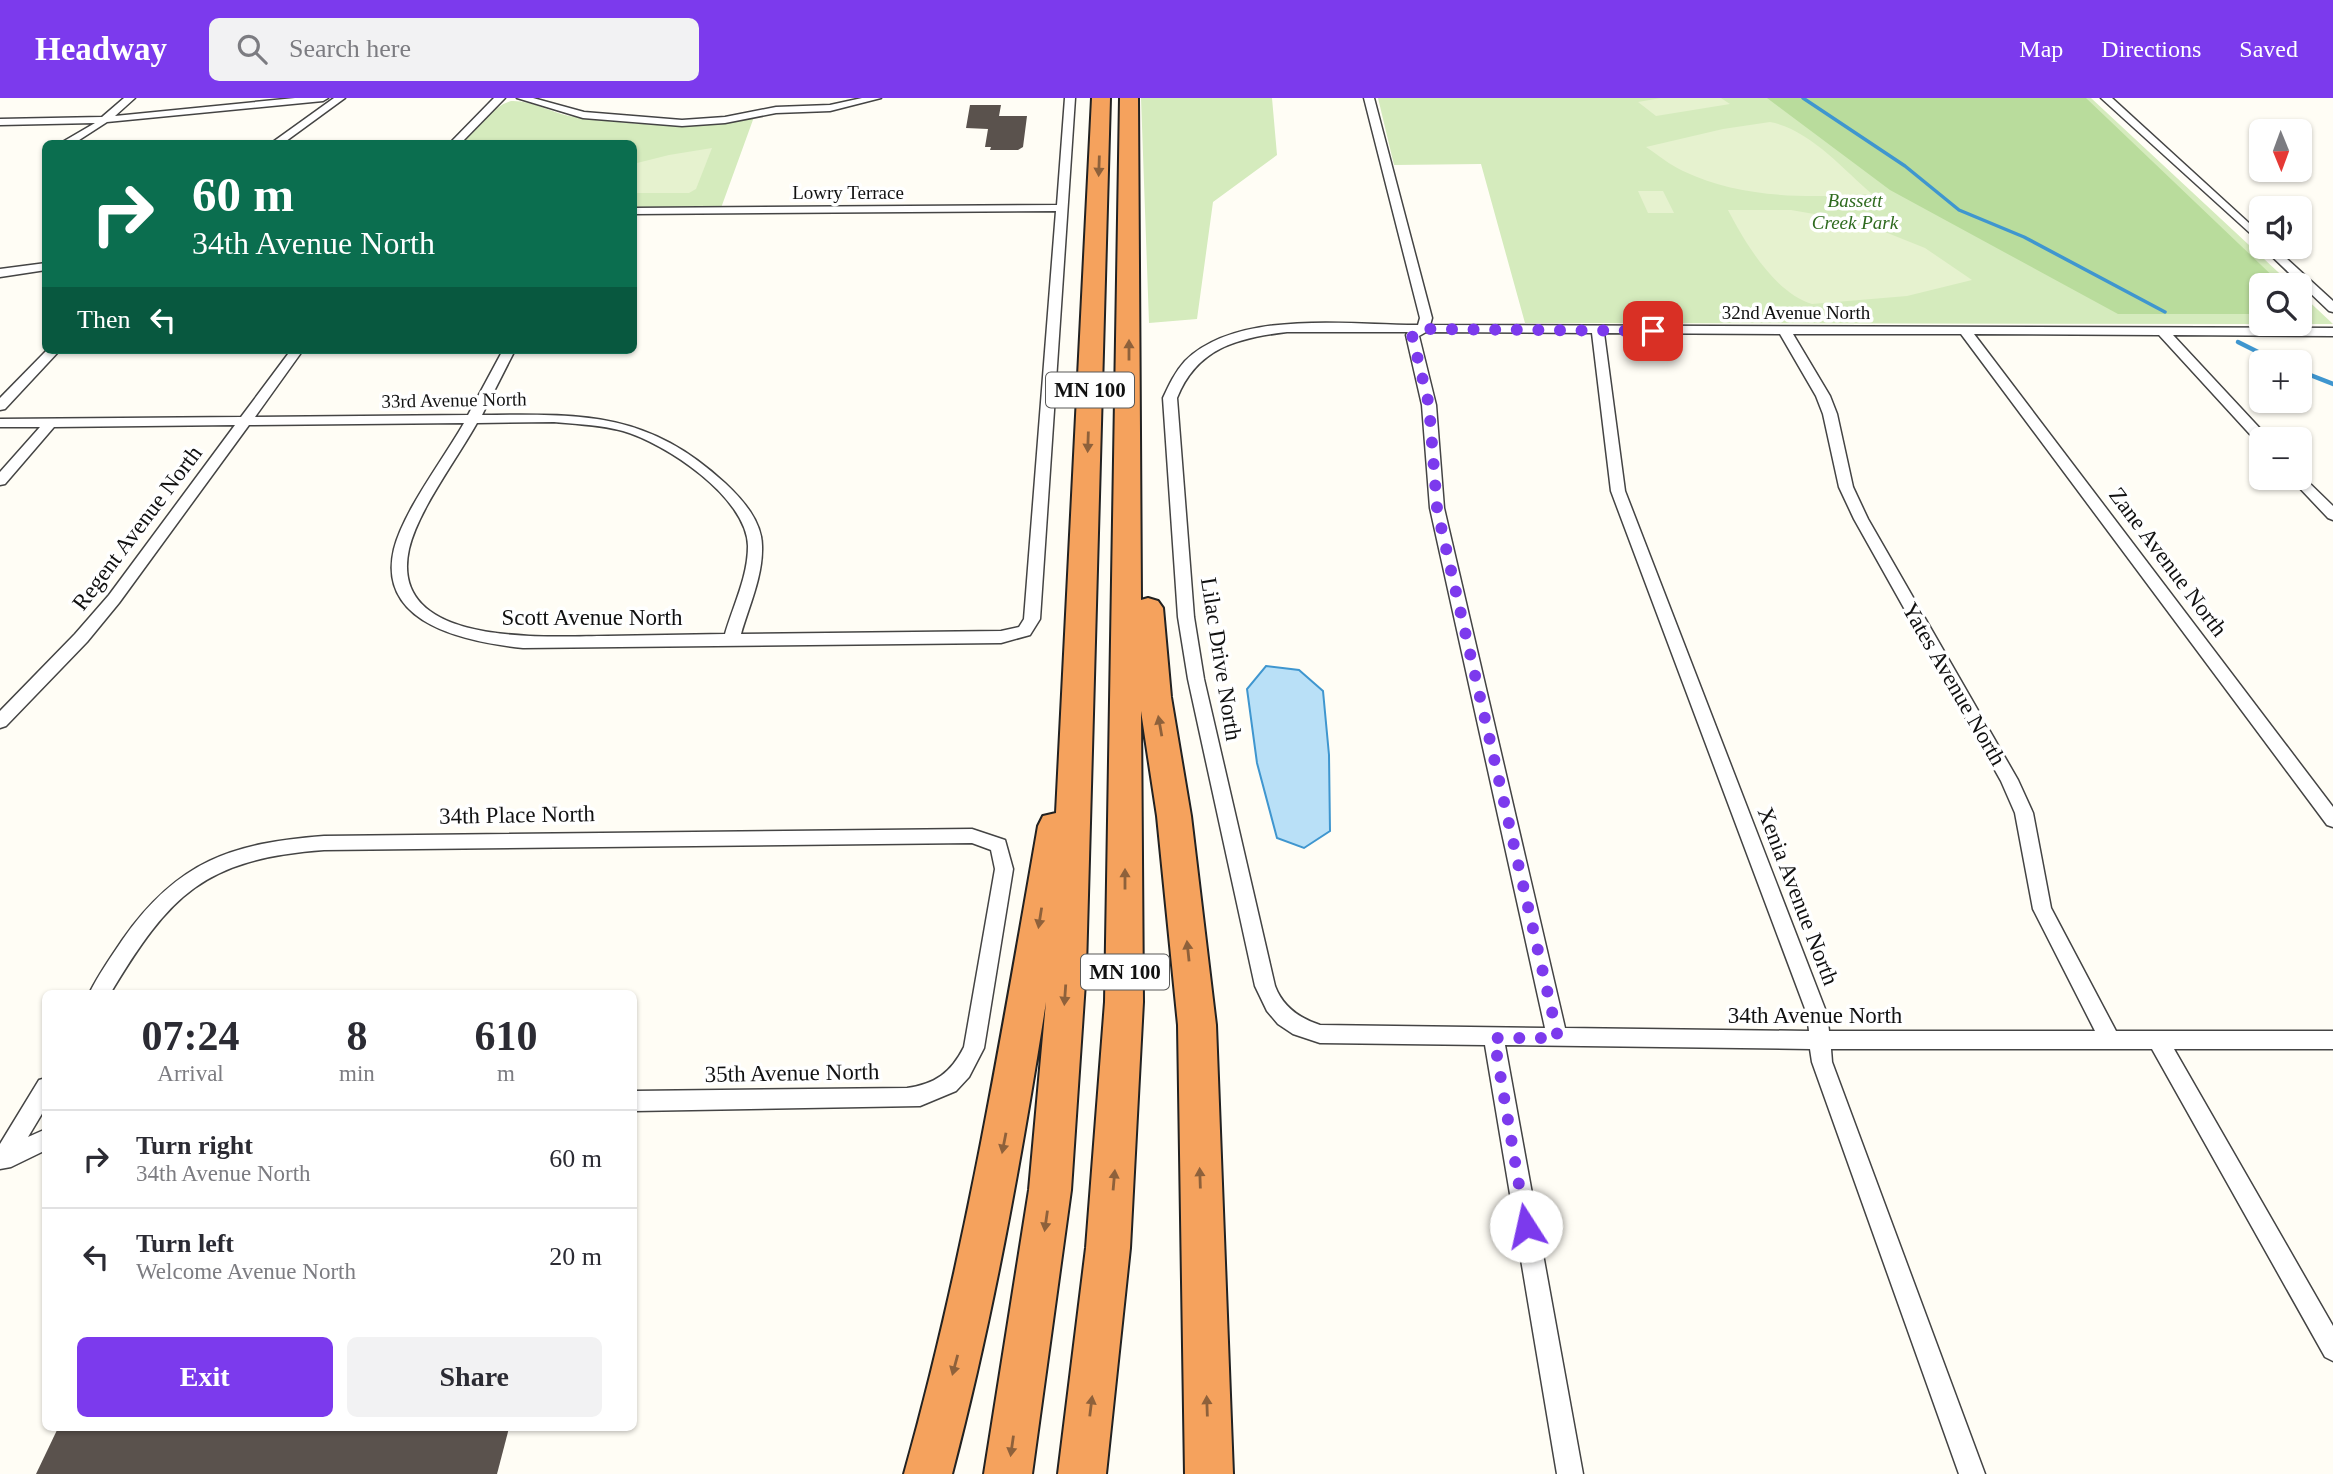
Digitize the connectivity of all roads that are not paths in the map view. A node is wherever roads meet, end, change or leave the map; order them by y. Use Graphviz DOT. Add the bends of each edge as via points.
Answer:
graph roads {
  1 [pos="130,98"];
  2 [pos="323,98"];
  3 [pos="340,98"];
  4 [pos="500,98"];
  5 [pos="523,98"];
  6 [pos="768,98"];
  7 [pos="876,98"];
  8 [pos="1070,98"];
  9 [pos="1101,98"];
  10 [pos="1129,98"];
  11 [pos="1369,98"];
  12 [pos="2106,98"];
  13 [pos="796,108"];
  14 [pos="105,120"];
  15 [pos="0,122"];
  16 [pos="71,140"];
  17 [pos="281,140"];
  18 [pos="458,140"];
  19 [pos="1063,208"];
  20 [pos="637,211"];
  21 [pos="2249,229"];
  22 [pos="2282,259"];
  23 [pos="42,267"];
  24 [pos="0,273"];
  25 [pos="2333,308"];
  26 [pos="1423,329"];
  27 [pos="1260,331"];
  28 [pos="1598,331"];
  29 [pos="1785,331"];
  30 [pos="1966,332"];
  31 [pos="2162,332"];
  32 [pos="2333,332"];
  33 [pos="50,354"];
  34 [pos="294,354"];
  35 [pos="507,354"];
  36 [pos="0,406"];
  37 [pos="473,420"];
  38 [pos="246,421"];
  39 [pos="0,423"];
  40 [pos="50,423"];
  41 [pos="2251,427"];
  42 [pos="1129,467"];
  43 [pos="0,481"];
  44 [pos="2309,490"];
  45 [pos="2333,515"];
  46 [pos="731,640"];
  47 [pos="1079,682"];
  48 [pos="0,722"];
  49 [pos="2333,820"];
  50 [pos="101,990"];
  51 [pos="1298,1028"];
  52 [pos="1494,1038"];
  53 [pos="1558,1038"];
  54 [pos="1821,1040"];
  55 [pos="2333,1040"];
  56 [pos="2111,1041"];
  57 [pos="2158,1041"];
  58 [pos="948,1087"];
  59 [pos="42,1094"];
  60 [pos="637,1101"];
  61 [pos="42,1141"];
  62 [pos="2,1160"];
  63 [pos="2333,1349"];
  64 [pos="928,1474"];
  65 [pos="1008,1474"];
  66 [pos="1082,1474"];
  67 [pos="1209,1474"];
  68 [pos="1570,1474"];
  69 [pos="1972,1474"];
  1 -- 14 [label="street"];
  2 -- 14 [label="street"];
  3 -- 17 [label="street"];
  4 -- 18 [label="street"];
  5 -- 13 [label="street" via="583,115 662,122 725,120"];
  6 -- 13 [label="street"];
  7 -- 13 [label="street" via="830,108"];
  8 -- 19 [label="street"];
  9 -- 47 [label="highway, MN 100, one-way"];
  42 -- 10 [label="highway, MN 100, one-way"];
  11 -- 26 [label="street" via="1426,318"];
  12 -- 21 [label="street"];
  14 -- 15 [label="street"];
  14 -- 16 [label="street"];
  19 -- 20 [label="street, Lowry Terrace"];
  19 -- 46 [label="street, Scott Avenue North" via="1030,626 1023,633 1001,637"];
  22 -- 25 [label="street"];
  23 -- 24 [label="street"];
  26 -- 27 [label="street, 32nd Avenue North"];
  26 -- 28 [label="street, 32nd Avenue North"];
  26 -- 53 [label="street" via="1412,335 1429,405 1437,508"];
  27 -- 51 [label="street, Lilac Drive North" via="1208,349 1175,380 1170,398 1186,617 1196,679 1265,986 1281,1016"];
  28 -- 29 [label="street, 32nd Avenue North"];
  28 -- 54 [label="street, Xenia Avenue North" via="1618,491 1817,1014"];
  29 -- 30 [label="street, 32nd Avenue North"];
  29 -- 56 [label="street, Yates Avenue North" via="1823,396 1846,487 1861,519 2019,802 2042,909"];
  30 -- 31 [label="street, 32nd Avenue North"];
  30 -- 49 [label="street, Zane Avenue North"];
  31 -- 32 [label="street, 32nd Avenue North"];
  31 -- 41 [label="street"];
  33 -- 36 [label="street"];
  34 -- 38 [label="street, Regent Avenue North"];
  35 -- 37 [label="street, Scott Avenue North"];
  37 -- 38 [label="street, 33rd Avenue North"];
  37 -- 46 [label="street, 33rd Avenue North" via="554,418 622,425 662,441 695,463 729,494 753,532 754,559"];
  37 -- 46 [label="street, Scott Avenue North" via="400,553 399,573 405,592 418,609 436,623 491,640"];
  38 -- 40 [label="street, 33rd Avenue North"];
  38 -- 48 [label="street, Regent Avenue North" via="114,599"];
  39 -- 40 [label="street, 33rd Avenue North"];
  40 -- 43 [label="street"];
  66 -- 42 [label="highway, MN 100, one-way" via="1110,1223 1124,1002"];
  67 -- 42 [label="highway, one-way" via="1197,1025 1149,644 1145,548"];
  44 -- 45 [label="street"];
  47 -- 64 [label="highway, one-way" via="1005,1141 972,1300"];
  47 -- 65 [label="highway, MN 100, one-way" via="1067,968 1050,1190"];
  50 -- 58 [label="street, 34th Place North" via="160,903 220,861 250,851 303,844 972,836 999,845 1004,869 974,1048 964,1070"];
  51 -- 52 [label="street, 34th Avenue North" via="1359,1036"];
  52 -- 53 [label="street, 34th Avenue North"];
  52 -- 68 [label="street"];
  53 -- 54 [label="street, 34th Avenue North"];
  54 -- 56 [label="street, 34th Avenue North"];
  54 -- 69 [label="street, Xenia Avenue North" via="1822,1062"];
  55 -- 57 [label="street, 34th Avenue North"];
  56 -- 57 [label="street, 34th Avenue North"];
  57 -- 63 [label="street"];
  58 -- 60 [label="street, 35th Avenue North" via="907,1098"];
  59 -- 62 [label="street"];
  61 -- 62 [label="street"];
}
